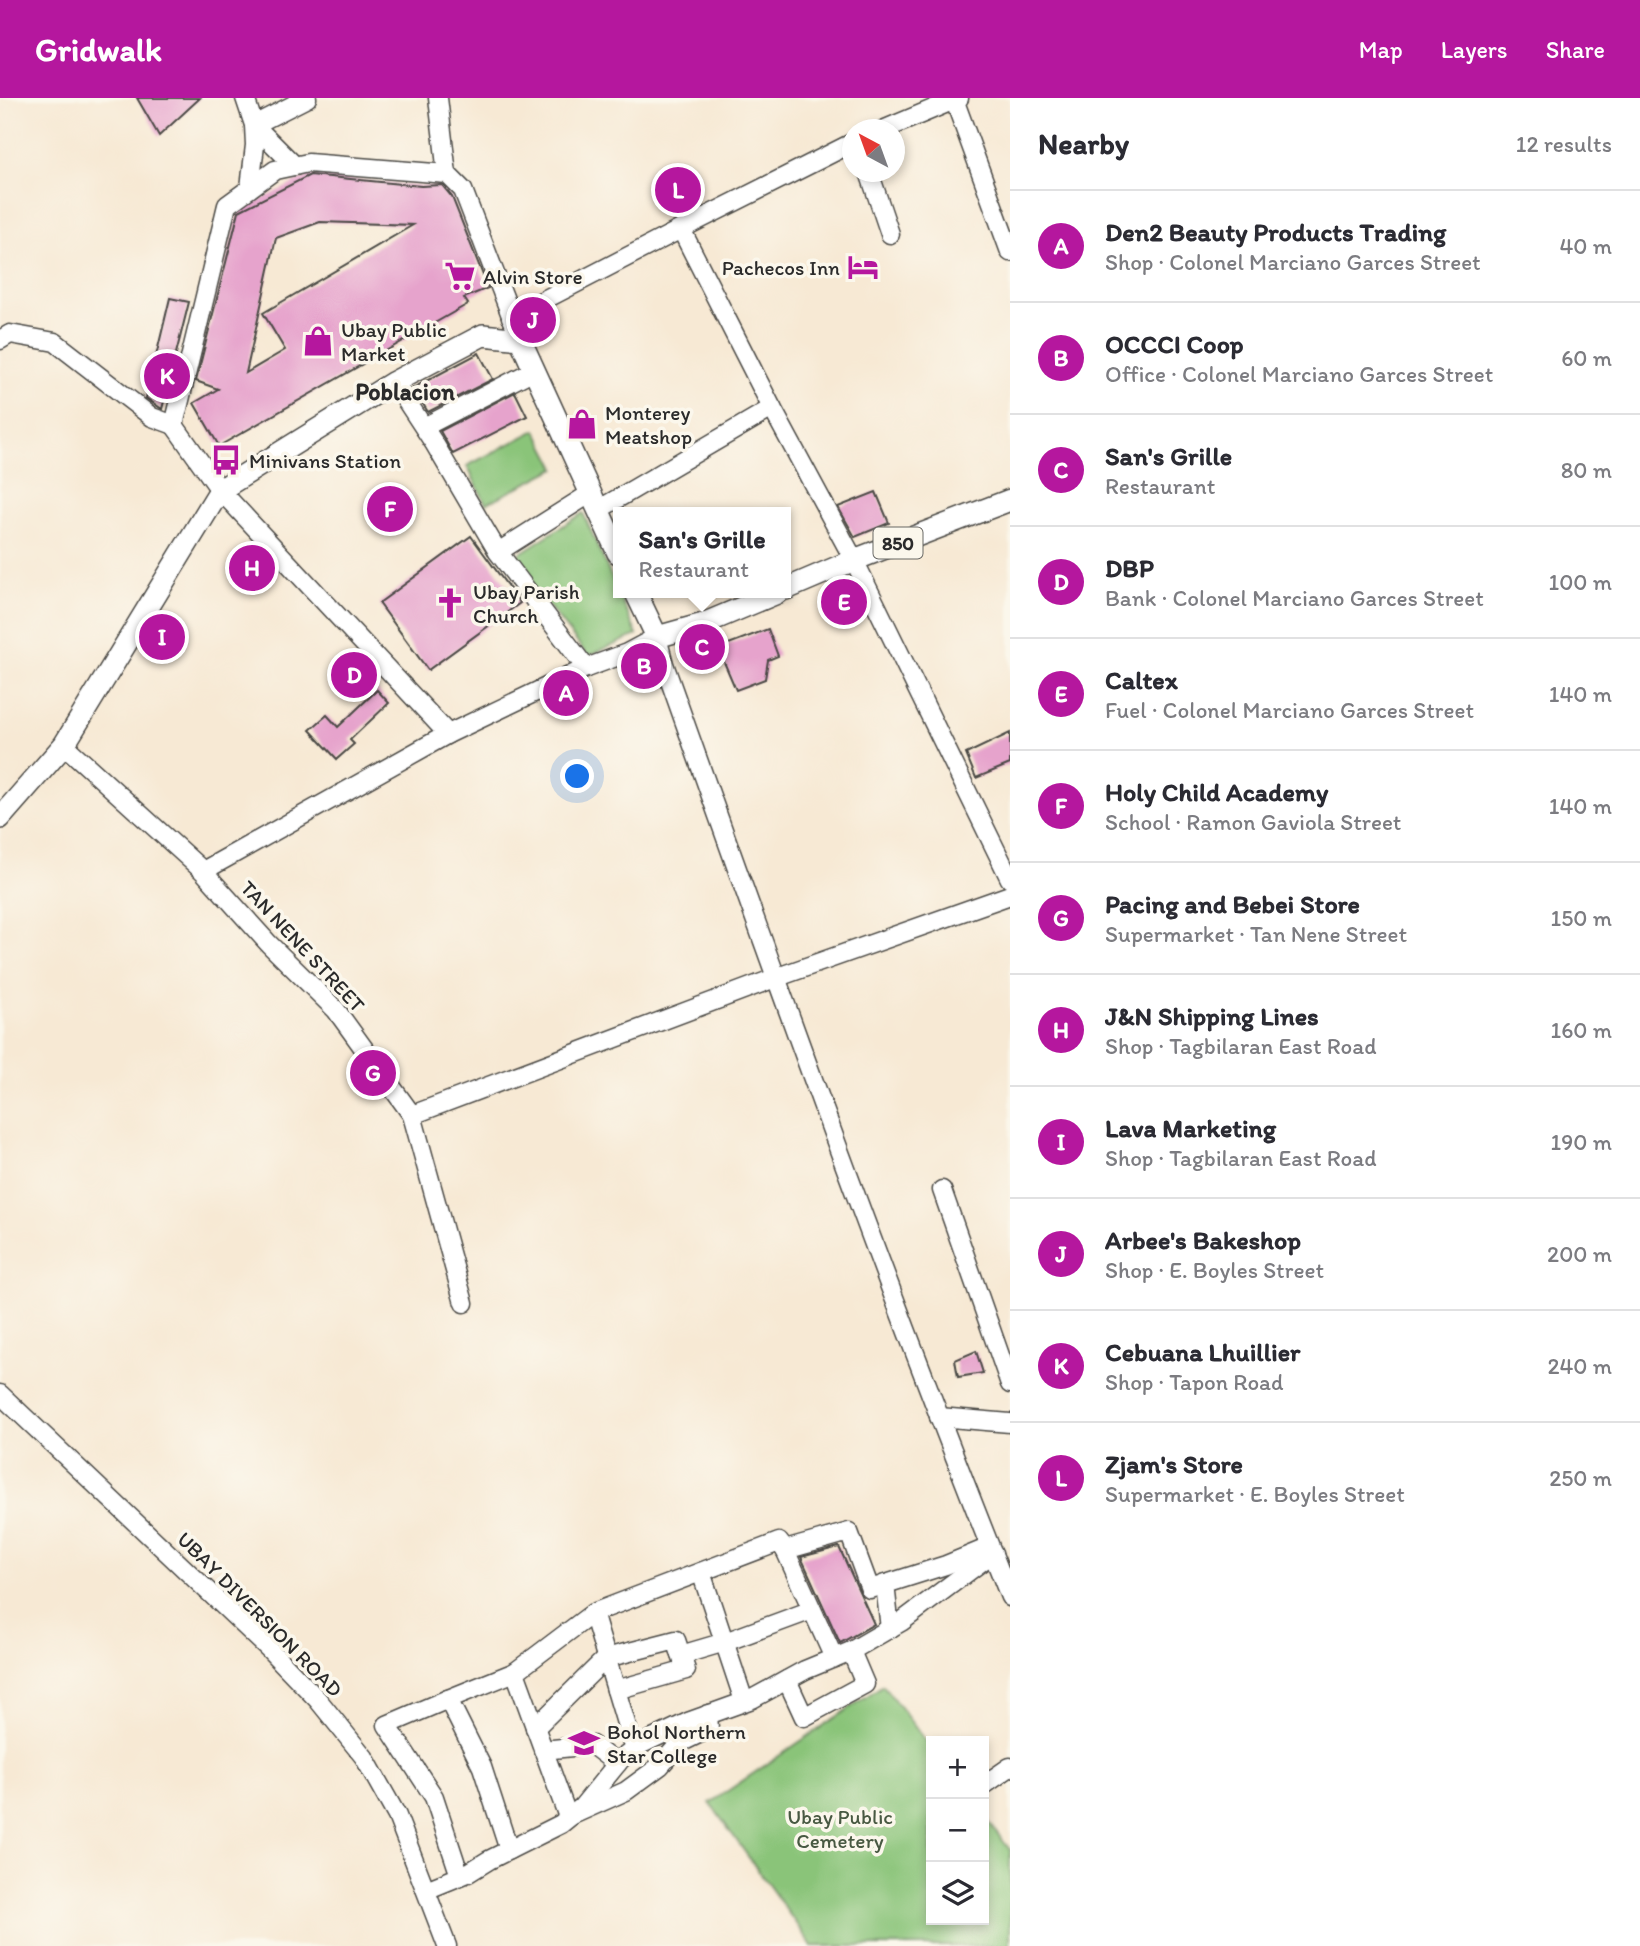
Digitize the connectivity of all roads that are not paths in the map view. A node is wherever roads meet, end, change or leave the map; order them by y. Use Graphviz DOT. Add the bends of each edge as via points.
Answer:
graph roads {
  1 [pos="245,98"];
  2 [pos="307,98"];
  3 [pos="438,98"];
  4 [pos="956,99"];
  5 [pos="905,121"];
  6 [pos="254,125"];
  7 [pos="842,148"];
  8 [pos="295,166"];
  9 [pos="447,174"];
  10 [pos="872,182"];
  11 [pos="250,188"];
  12 [pos="681,229"];
  13 [pos="890,234"];
  14 [pos="1010,252"];
  15 [pos="511,317"];
  16 [pos="520,339"];
  17 [pos="0,340"];
  18 [pos="534,370"];
  19 [pos="394,382"];
  20 [pos="772,408"];
  21 [pos="174,425"];
  22 [pos="424,427"];
  23 [pos="220,490"];
  24 [pos="1010,500"];
  25 [pos="595,501"];
  26 [pos="613,542"];
  27 [pos="498,552"];
  28 [pos="854,560"];
  29 [pos="791,587"];
  30 [pos="638,598"];
  31 [pos="764,598"];
  32 [pos="657,637"];
  33 [pos="586,668"];
  34 [pos="448,734"];
  35 [pos="64,745"];
  36 [pos="0,818"];
  37 [pos="202,871"];
  38 [pos="1010,878"];
  39 [pos="1010,895"];
  40 [pos="775,978"];
  41 [pos="412,1115"];
  42 [pos="942,1190"];
  43 [pos="464,1303"];
  44 [pos="1010,1384"];
  45 [pos="0,1394"];
  46 [pos="939,1417"];
  47 [pos="1010,1423"];
  48 [pos="785,1550"];
  49 [pos="992,1550"];
  50 [pos="701,1572"];
  51 [pos="885,1584"];
  52 [pos="1010,1597"];
  53 [pos="812,1610"];
  54 [pos="593,1613"];
  55 [pos="890,1629"];
  56 [pos="725,1642"];
  57 [pos="851,1651"];
  58 [pos="681,1655"];
  59 [pos="606,1658"];
  60 [pos="834,1658"];
  61 [pos="515,1672"];
  62 [pos="787,1680"];
  63 [pos="616,1690"];
  64 [pos="448,1699"];
  65 [pos="744,1701"];
  66 [pos="708,1714"];
  67 [pos="535,1728"];
  68 [pos="543,1750"];
  69 [pos="634,1750"];
  70 [pos="617,1764"];
  71 [pos="1010,1767"];
  72 [pos="989,1782"];
  73 [pos="568,1817"];
  74 [pos="509,1850"];
  75 [pos="460,1876"];
  76 [pos="426,1890"];
  77 [pos="447,1946"];
  1 -- 6 [label="street"];
  2 -- 6 [label="street"];
  3 -- 9 [label="street"];
  4 -- 5 [label="street"];
  4 -- 14 [label="street"];
  6 -- 8 [label="street"];
  6 -- 11 [label="street"];
  7 -- 12 [label="street"];
  8 -- 9 [label="street" via="308,163"];
  8 -- 11 [label="street" via="275,170"];
  9 -- 15 [label="street" via="463,190"];
  10 -- 13 [label="street"];
  11 -- 21 [label="street" via="227,205"];
  12 -- 15 [label="street"];
  12 -- 20 [label="street"];
  15 -- 16 [label="street"];
  16 -- 18 [label="main road"];
  16 -- 19 [label="main road" via="482,335"];
  17 -- 21 [label="street" via="10,334 55,342 152,417"];
  18 -- 22 [label="street"];
  18 -- 25 [label="main road"];
  19 -- 22 [label="street"];
  19 -- 23 [label="main road"];
  20 -- 25 [label="street"];
  20 -- 28 [label="street"];
  21 -- 23 [label="street"];
  22 -- 27 [label="street"];
  23 -- 34 [label="street"];
  23 -- 35 [label="main road"];
  24 -- 28 [label="main road, 850"];
  25 -- 26 [label="main road"];
  25 -- 27 [label="street"];
  27 -- 33 [label="street"];
  28 -- 29 [label="main road, 850"];
  28 -- 38 [label="street"];
  30 -- 32 [label="main road"];
  31 -- 32 [label="main road" via="703,624"];
  32 -- 33 [label="street"];
  32 -- 40 [label="street"];
  33 -- 34 [label="street"];
  34 -- 37 [label="street"];
  35 -- 36 [label="main road"];
  35 -- 37 [label="street, TAN NENE STREET"];
  37 -- 41 [label="street, TAN NENE STREET" via="336,1010"];
  39 -- 40 [label="street"];
  40 -- 41 [label="street"];
  40 -- 46 [label="street"];
  41 -- 43 [label="street, TAN NENE STREET"];
  42 -- 44 [label="street"];
  45 -- 76 [label="street, UBAY DIVERSION ROAD" via="318,1700 364,1757 397,1816"];
  46 -- 47 [label="street"];
  46 -- 49 [label="street"];
  48 -- 50 [label="street" via="779,1542"];
  48 -- 51 [label="street" via="849,1532 870,1589"];
  48 -- 53 [label="street"];
  49 -- 51 [label="street"];
  49 -- 52 [label="street"];
  49 -- 55 [label="street"];
  50 -- 54 [label="street"];
  50 -- 56 [label="street"];
  51 -- 55 [label="street"];
  53 -- 56 [label="street"];
  53 -- 60 [label="street"];
  54 -- 59 [label="street"];
  54 -- 61 [label="street"];
  55 -- 57 [label="street"];
  56 -- 58 [label="street"];
  56 -- 65 [label="street"];
  57 -- 60 [label="street"];
  57 -- 62 [label="street" via="865,1684 804,1717"];
  58 -- 59 [label="street" via="676,1640"];
  58 -- 63 [label="street" via="686,1670"];
  59 -- 63 [label="street"];
  59 -- 67 [label="street"];
  60 -- 62 [label="street"];
  61 -- 64 [label="street"];
  61 -- 67 [label="street"];
  62 -- 65 [label="street"];
  63 -- 69 [label="street"];
  64 -- 74 [label="street" via="482,1767"];
  64 -- 75 [label="street" via="387,1725 434,1797"];
  65 -- 66 [label="street"];
  66 -- 69 [label="street"];
  66 -- 73 [label="street" via="709,1729 680,1743 660,1766 626,1791"];
  67 -- 68 [label="street"];
  68 -- 70 [label="street" via="592,1745"];
  68 -- 73 [label="street"];
  69 -- 70 [label="street"];
  70 -- 73 [label="street"];
  71 -- 72 [label="street"];
  73 -- 74 [label="street"];
  74 -- 75 [label="street"];
  75 -- 76 [label="street"];
  76 -- 77 [label="street, UBAY DIVERSION ROAD"];
}
